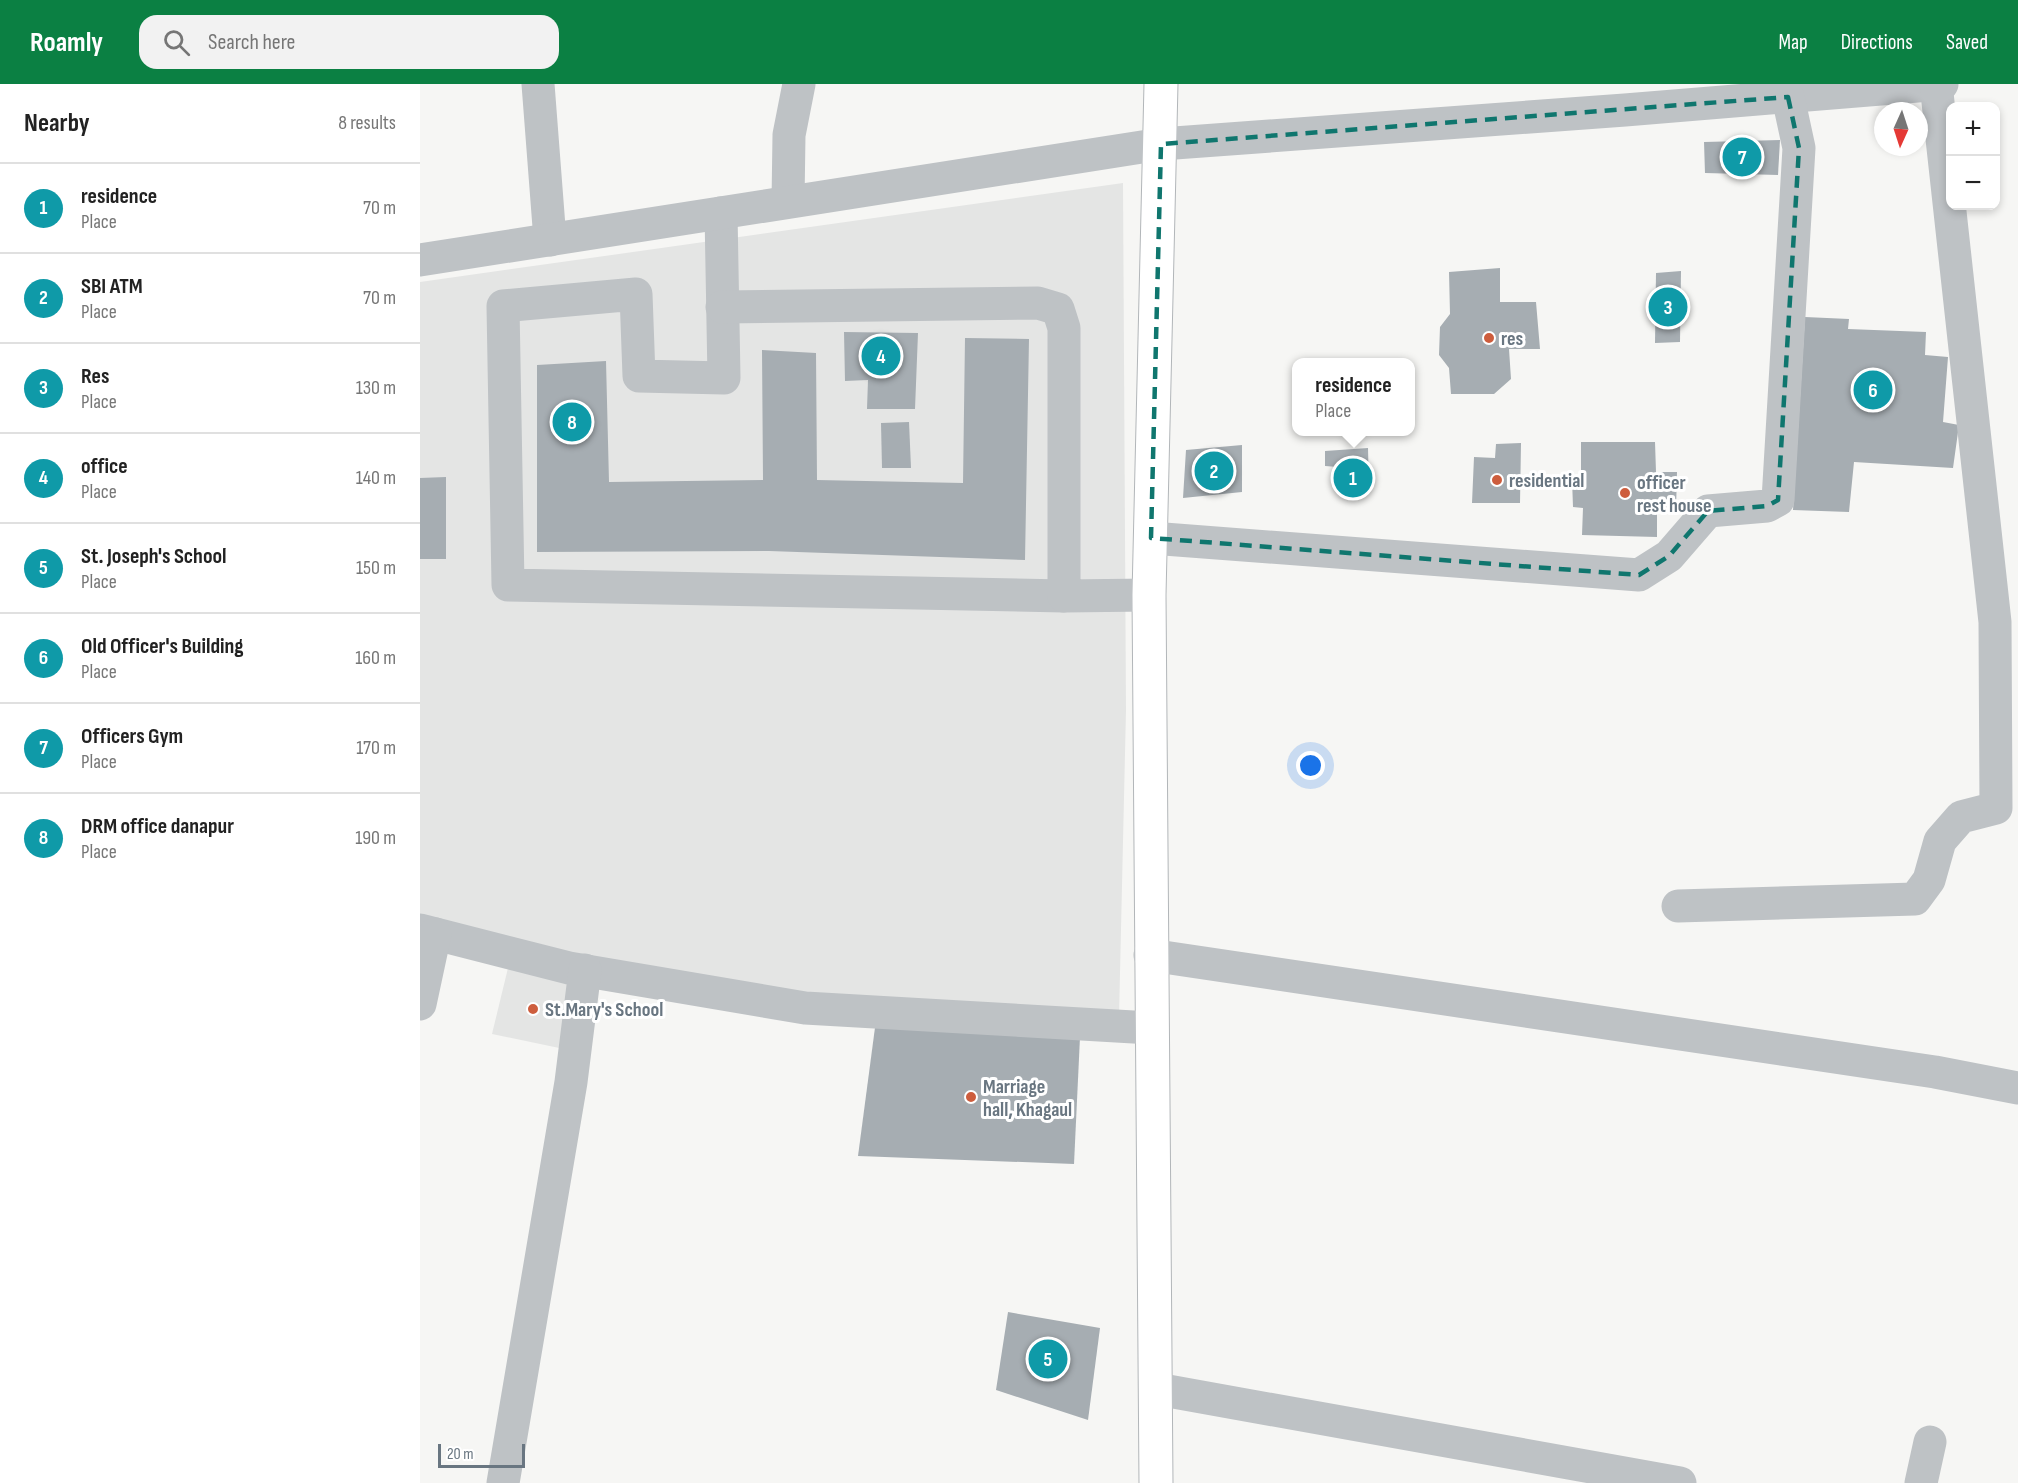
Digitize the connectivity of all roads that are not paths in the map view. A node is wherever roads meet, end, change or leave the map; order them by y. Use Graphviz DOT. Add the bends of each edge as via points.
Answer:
graph roads {
  1 [pos="538,84"];
  2 [pos="799,84"];
  3 [pos="1161,84"];
  4 [pos="1936,84"];
  5 [pos="1942,84"];
  6 [pos="1788,97"];
  7 [pos="1161,144"];
  8 [pos="789,202"];
  9 [pos="721,213"];
  10 [pos="550,240"];
  11 [pos="420,260"];
  12 [pos="722,307"];
  13 [pos="1151,538"];
  14 [pos="1149,595"];
  15 [pos="1064,596"];
  16 [pos="1678,906"];
  17 [pos="427,932"];
  18 [pos="1150,955"];
  19 [pos="585,970"];
  20 [pos="420,1004"];
  21 [pos="1151,1028"];
  22 [pos="2018,1088"];
  23 [pos="1157,1389"];
  24 [pos="1930,1442"];
  25 [pos="503,1483"];
  26 [pos="1156,1483"];
  27 [pos="1680,1483"];
  28 [pos="1921,1483"];
  1 -- 10 [label="street"];
  2 -- 8 [label="street" via="789,135"];
  3 -- 7 [label="main road"];
  4 -- 5 [label="street"];
  4 -- 6 [label="street"];
  4 -- 16 [label="street" via="1995,622 1996,808 1961,817 1940,840 1929,880 1915,899"];
  6 -- 7 [label="street"];
  6 -- 13 [label="street" via="1799,148 1778,500 1767,506 1708,510 1669,556 1639,575"];
  7 -- 8 [label="street"];
  7 -- 13 [label="main road"];
  8 -- 9 [label="street"];
  9 -- 10 [label="street"];
  9 -- 12 [label="street"];
  10 -- 11 [label="street"];
  12 -- 15 [label="street" via="1038,303 1058,309 1064,328"];
  12 -- 15 [label="street" via="724,378 639,376 636,294 503,306 508,585"];
  13 -- 14 [label="main road"];
  14 -- 15 [label="street"];
  14 -- 18 [label="main road"];
  17 -- 19 [label="street"];
  17 -- 20 [label="street"];
  18 -- 21 [label="main road"];
  18 -- 22 [label="street" via="1935,1071"];
  19 -- 21 [label="street" via="805,1008"];
  19 -- 25 [label="street" via="571,1082"];
  21 -- 23 [label="main road"];
  23 -- 26 [label="main road"];
  23 -- 27 [label="street"];
  24 -- 28 [label="street"];
}
